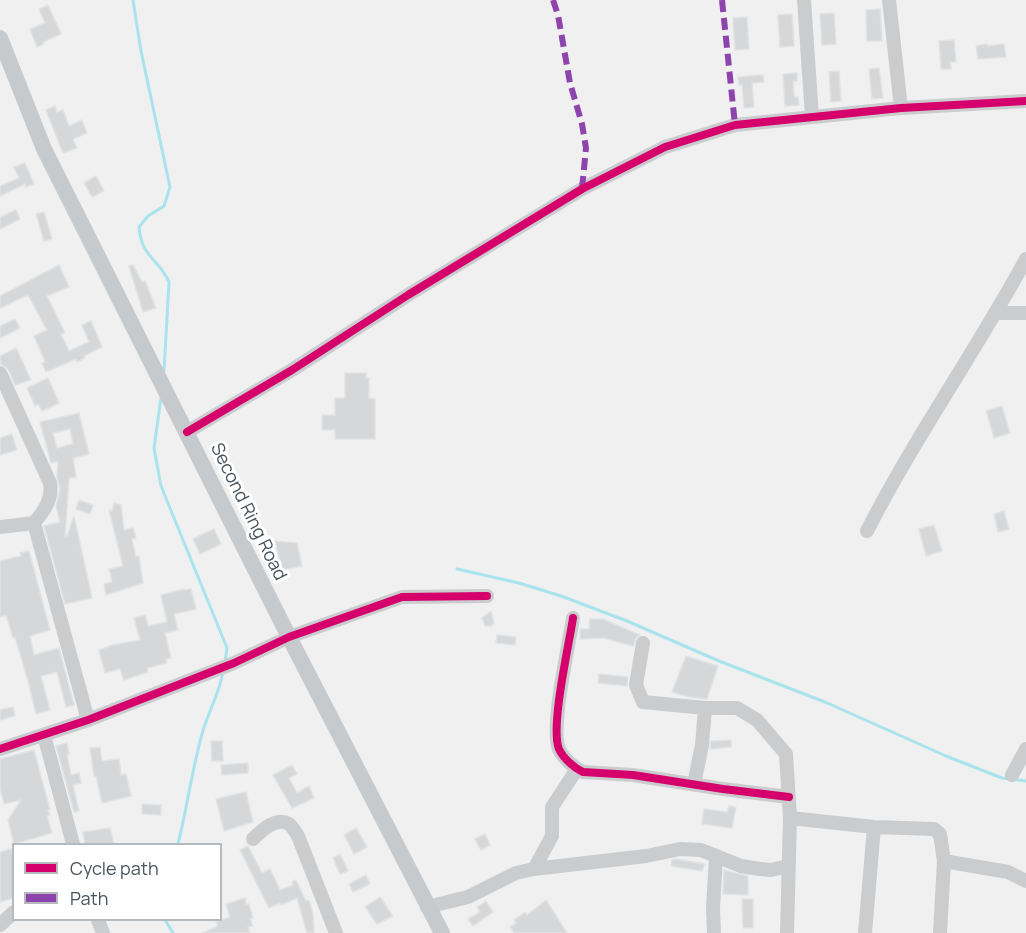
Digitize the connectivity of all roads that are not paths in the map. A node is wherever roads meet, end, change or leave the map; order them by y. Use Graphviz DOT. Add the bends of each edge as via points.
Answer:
graph roads {
  1 [pos="804,0"];
  2 [pos="889,0"];
  3 [pos="0,38"];
  4 [pos="1026,101"];
  5 [pos="901,108"];
  6 [pos="812,117"];
  7 [pos="1026,259"];
  8 [pos="996,313"];
  9 [pos="1026,313"];
  10 [pos="1,377"];
  11 [pos="187,432"];
  12 [pos="34,523"];
  13 [pos="0,527"];
  14 [pos="867,531"];
  15 [pos="487,596"];
  16 [pos="573,618"];
  17 [pos="289,637"];
  18 [pos="643,643"];
  19 [pos="705,708"];
  20 [pos="88,720"];
  21 [pos="44,735"];
  22 [pos="0,749"];
  23 [pos="1026,749"];
  24 [pos="577,769"];
  25 [pos="1011,775"];
  26 [pos="694,784"];
  27 [pos="789,796"];
  28 [pos="790,818"];
  29 [pos="874,827"];
  30 [pos="253,838"];
  31 [pos="73,843"];
  32 [pos="716,857"];
  33 [pos="944,861"];
  34 [pos="788,866"];
  35 [pos="534,869"];
  36 [pos="1026,881"];
  37 [pos="427,907"];
  38 [pos="12,914"];
  39 [pos="0,925"];
  40 [pos="336,933"];
  41 [pos="442,933"];
  42 [pos="714,933"];
  43 [pos="787,933"];
  44 [pos="865,933"];
  45 [pos="940,933"];
  1 -- 6 [label="street"];
  2 -- 5 [label="street"];
  3 -- 11 [label="main road, Second Ring Road" via="44,149"];
  4 -- 5 [label="street"];
  5 -- 6 [label="street"];
  6 -- 11 [label="street" via="735,125 666,147 620,169"];
  7 -- 8 [label="street"];
  8 -- 9 [label="street"];
  8 -- 14 [label="street"];
  10 -- 12 [label="street" via="50,483 45,509"];
  11 -- 17 [label="main road, Second Ring Road"];
  12 -- 13 [label="street"];
  12 -- 20 [label="street"];
  15 -- 17 [label="street" via="402,597"];
  16 -- 24 [label="street" via="557,739 559,749"];
  17 -- 20 [label="street" via="234,663"];
  17 -- 37 [label="main road, Second Ring Road"];
  18 -- 19 [label="street" via="636,685 643,702"];
  19 -- 26 [label="street"];
  19 -- 27 [label="street" via="737,708 757,720 786,754"];
  20 -- 21 [label="street"];
  21 -- 22 [label="street"];
  21 -- 31 [label="street"];
  23 -- 25 [label="street"];
  24 -- 26 [label="street"];
  24 -- 35 [label="street" via="552,807 552,836"];
  26 -- 27 [label="street"];
  27 -- 28 [label="street"];
  28 -- 29 [label="street"];
  28 -- 34 [label="street"];
  29 -- 33 [label="street" via="934,829 940,834"];
  29 -- 44 [label="street"];
  30 -- 40 [label="street" via="274,823 289,824 298,836"];
  32 -- 34 [label="street" via="760,870"];
  32 -- 35 [label="street" via="701,850 680,849"];
  32 -- 42 [label="street"];
  33 -- 36 [label="street" via="1008,872"];
  33 -- 45 [label="street"];
  34 -- 43 [label="street"];
  35 -- 37 [label="street" via="516,873 468,897"];
  37 -- 41 [label="main road, Second Ring Road"];
  38 -- 39 [label="street"];
}
